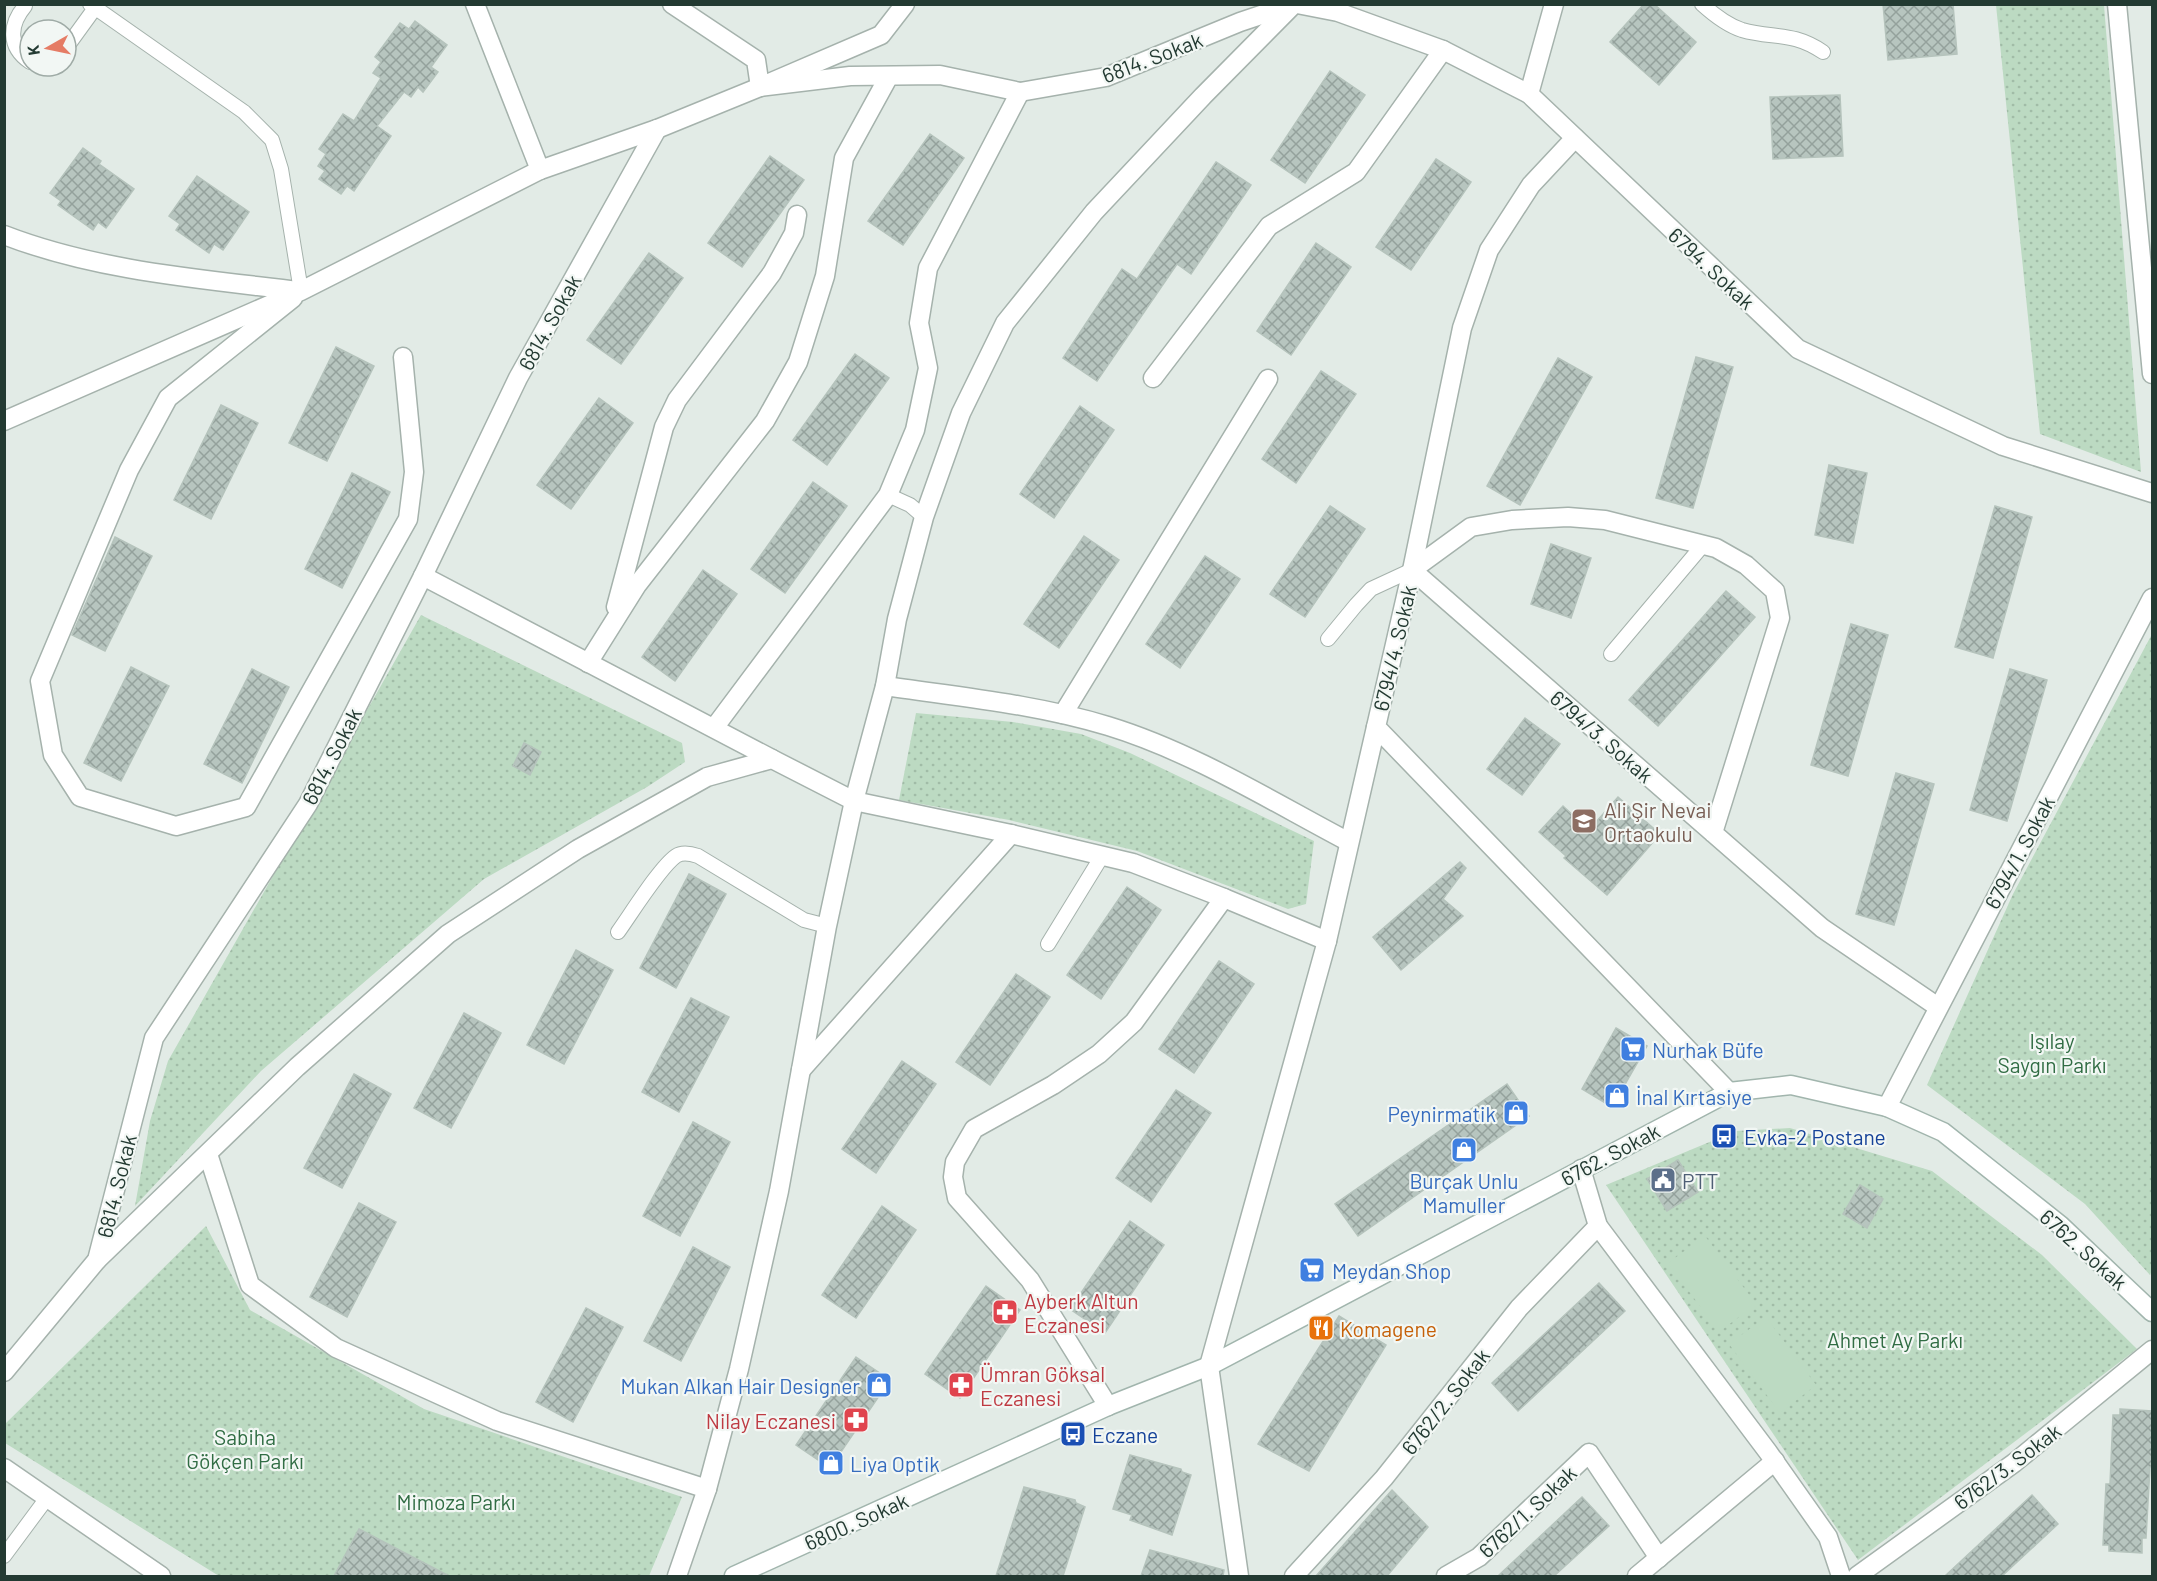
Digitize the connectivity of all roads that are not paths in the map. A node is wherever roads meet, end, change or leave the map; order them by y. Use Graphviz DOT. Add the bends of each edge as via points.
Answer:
graph roads {
  1 [pos="475,4"];
  2 [pos="672,4"];
  3 [pos="905,4"];
  4 [pos="1295,4"];
  5 [pos="1554,4"];
  6 [pos="1702,4"];
  7 [pos="2117,4"];
  8 [pos="25,6"];
  9 [pos="93,6"];
  10 [pos="78,29"];
  11 [pos="18,50"];
  12 [pos="1443,50"];
  13 [pos="1823,52"];
  14 [pos="889,76"];
  15 [pos="760,87"];
  16 [pos="1020,92"];
  17 [pos="1529,94"];
  18 [pos="657,129"];
  19 [pos="1575,138"];
  20 [pos="540,170"];
  21 [pos="796,215"];
  22 [pos="4,235"];
  23 [pos="301,291"];
  24 [pos="403,357"];
  25 [pos="2152,374"];
  26 [pos="1153,378"];
  27 [pos="1268,379"];
  28 [pos="4,422"];
  29 [pos="2152,493"];
  30 [pos="888,495"];
  31 [pos="924,517"];
  32 [pos="1703,545"];
  33 [pos="1412,570"];
  34 [pos="423,576"];
  35 [pos="2152,598"];
  36 [pos="611,626"];
  37 [pos="1329,639"];
  38 [pos="1611,654"];
  39 [pos="588,663"];
  40 [pos="885,686"];
  41 [pos="1063,714"];
  42 [pos="1376,727"];
  43 [pos="714,728"];
  44 [pos="772,759"];
  45 [pos="854,801"];
  46 [pos="1713,833"];
  47 [pos="1011,834"];
  48 [pos="1349,842"];
  49 [pos="1102,856"];
  50 [pos="1224,898"];
  51 [pos="827,926"];
  52 [pos="618,932"];
  53 [pos="1327,941"];
  54 [pos="1048,944"];
  55 [pos="1938,1007"];
  56 [pos="801,1070"];
  57 [pos="1729,1092"];
  58 [pos="1887,1107"];
  59 [pos="208,1154"];
  60 [pos="1581,1169"];
  61 [pos="1598,1226"];
  62 [pos="97,1260"];
  63 [pos="2152,1312"];
  64 [pos="2152,1350"];
  65 [pos="1209,1366"];
  66 [pos="4,1372"];
  67 [pos="1108,1406"];
  68 [pos="1775,1461"];
  69 [pos="4,1468"];
  70 [pos="707,1489"];
  71 [pos="47,1498"];
  72 [pos="4,1556"];
  73 [pos="1659,1558"];
  74 [pos="149,1573"];
  75 [pos="677,1576"];
  76 [pos="734,1576"];
  77 [pos="1239,1576"];
  78 [pos="1294,1576"];
  79 [pos="1446,1576"];
  80 [pos="1637,1576"];
  81 [pos="1842,1576"];
  82 [pos="1857,1576"];
  1 -- 20 [label="street"];
  2 -- 15 [label="street" via="756,60"];
  3 -- 15 [label="street" via="881,35"];
  4 -- 12 [label="street, 6794. Sokak" via="1338,12"];
  4 -- 16 [label="street, 6814. Sokak" via="1240,22 1106,77"];
  4 -- 31 [label="street" via="1094,212 1005,324 961,413"];
  5 -- 17 [label="street"];
  6 -- 13 [label="lane" via="1740,30 1794,37"];
  7 -- 25 [label="street"];
  8 -- 11 [label="lane" via="16,17"];
  9 -- 10 [label="lane"];
  9 -- 23 [label="lane" via="244,112 272,140 281,169"];
  12 -- 17 [label="street, 6794. Sokak"];
  12 -- 26 [label="street" via="1356,172 1269,226"];
  14 -- 15 [label="street, 6814. Sokak" via="850,76"];
  14 -- 16 [label="street, 6814. Sokak" via="940,75"];
  14 -- 36 [label="street" via="844,158 825,276 798,362 765,421 637,585"];
  15 -- 18 [label="street, 6814. Sokak"];
  16 -- 30 [label="street" via="928,268 919,323 928,368 915,430"];
  17 -- 19 [label="street, 6794. Sokak"];
  18 -- 20 [label="street, 6814. Sokak"];
  18 -- 34 [label="street, 6814. Sokak" via="518,378"];
  19 -- 29 [label="street, 6794. Sokak" via="1798,349 2003,447"];
  19 -- 33 [label="street, 6794/4. Sokak" via="1531,184 1489,250 1462,328"];
  20 -- 23 [label="street, 6814. Sokak"];
  21 -- 36 [label="street" via="794,233 772,273 677,400 664,427"];
  22 -- 23 [label="street" via="42,249 160,274"];
  23 -- 24 [label="street" via="168,398 129,470 40,681 53,755 80,797 176,826 246,807 408,519 414,472"];
  23 -- 28 [label="street, 6814. Sokak"];
  27 -- 41 [label="street"];
  30 -- 31 [label="lane"];
  30 -- 43 [label="street"];
  31 -- 40 [label="street" via="897,619"];
  32 -- 33 [label="street" via="1605,520 1512,520 1471,527"];
  32 -- 38 [label="lane"];
  32 -- 46 [label="street" via="1746,565 1774,591 1780,618"];
  33 -- 37 [label="lane" via="1371,589"];
  33 -- 42 [label="street, 6794/4. Sokak"];
  33 -- 46 [label="street, 6794/3. Sokak"];
  34 -- 39 [label="street"];
  34 -- 62 [label="street, 6814. Sokak" via="308,804 154,1038"];
  35 -- 55 [label="street, 6794/1. Sokak"];
  36 -- 39 [label="street"];
  39 -- 43 [label="street"];
  40 -- 41 [label="street"];
  40 -- 45 [label="street"];
  41 -- 48 [label="street" via="1180,753"];
  42 -- 48 [label="street"];
  42 -- 57 [label="street, 6794/4. Sokak"];
  43 -- 44 [label="street"];
  44 -- 45 [label="street"];
  44 -- 59 [label="street" via="707,777 578,849 448,934 297,1067"];
  45 -- 47 [label="street"];
  45 -- 51 [label="street"];
  46 -- 55 [label="street, 6794/3. Sokak" via="1822,928"];
  47 -- 49 [label="street"];
  47 -- 56 [label="street"];
  48 -- 53 [label="street"];
  49 -- 50 [label="street" via="1133,863"];
  49 -- 54 [label="lane"];
  50 -- 53 [label="street"];
  50 -- 67 [label="street" via="1134,1022 1099,1054 1053,1085 974,1129 955,1162 957,1198 1030,1280"];
  51 -- 52 [label="lane" via="804,920 698,856 682,854 666,865"];
  51 -- 56 [label="street"];
  53 -- 65 [label="street"];
  55 -- 58 [label="street, 6794/1. Sokak"];
  56 -- 70 [label="street" via="779,1191"];
  57 -- 58 [label="street, 6762. Sokak" via="1791,1085"];
  57 -- 60 [label="street, 6762. Sokak"];
  58 -- 63 [label="street, 6762. Sokak" via="1943,1132 2060,1225"];
  59 -- 62 [label="street"];
  59 -- 70 [label="street" via="250,1285 336,1348 497,1421"];
  60 -- 61 [label="street"];
  60 -- 65 [label="street, 6762. Sokak"];
  61 -- 68 [label="street"];
  61 -- 78 [label="street, 6762/2. Sokak" via="1519,1308 1384,1478"];
  62 -- 66 [label="street, 6814. Sokak"];
  64 -- 82 [label="street, 6762/3. Sokak" via="2014,1463"];
  65 -- 67 [label="street, 6800. Sokak"];
  65 -- 77 [label="street"];
  67 -- 76 [label="street, 6800. Sokak"];
  68 -- 73 [label="street"];
  68 -- 81 [label="street" via="1828,1537"];
  69 -- 71 [label="street"];
  70 -- 75 [label="street"];
  71 -- 72 [label="lane"];
  71 -- 74 [label="street"];
  73 -- 79 [label="street, 6762/1. Sokak" via="1589,1453 1479,1557"];
  73 -- 80 [label="street"];
}
